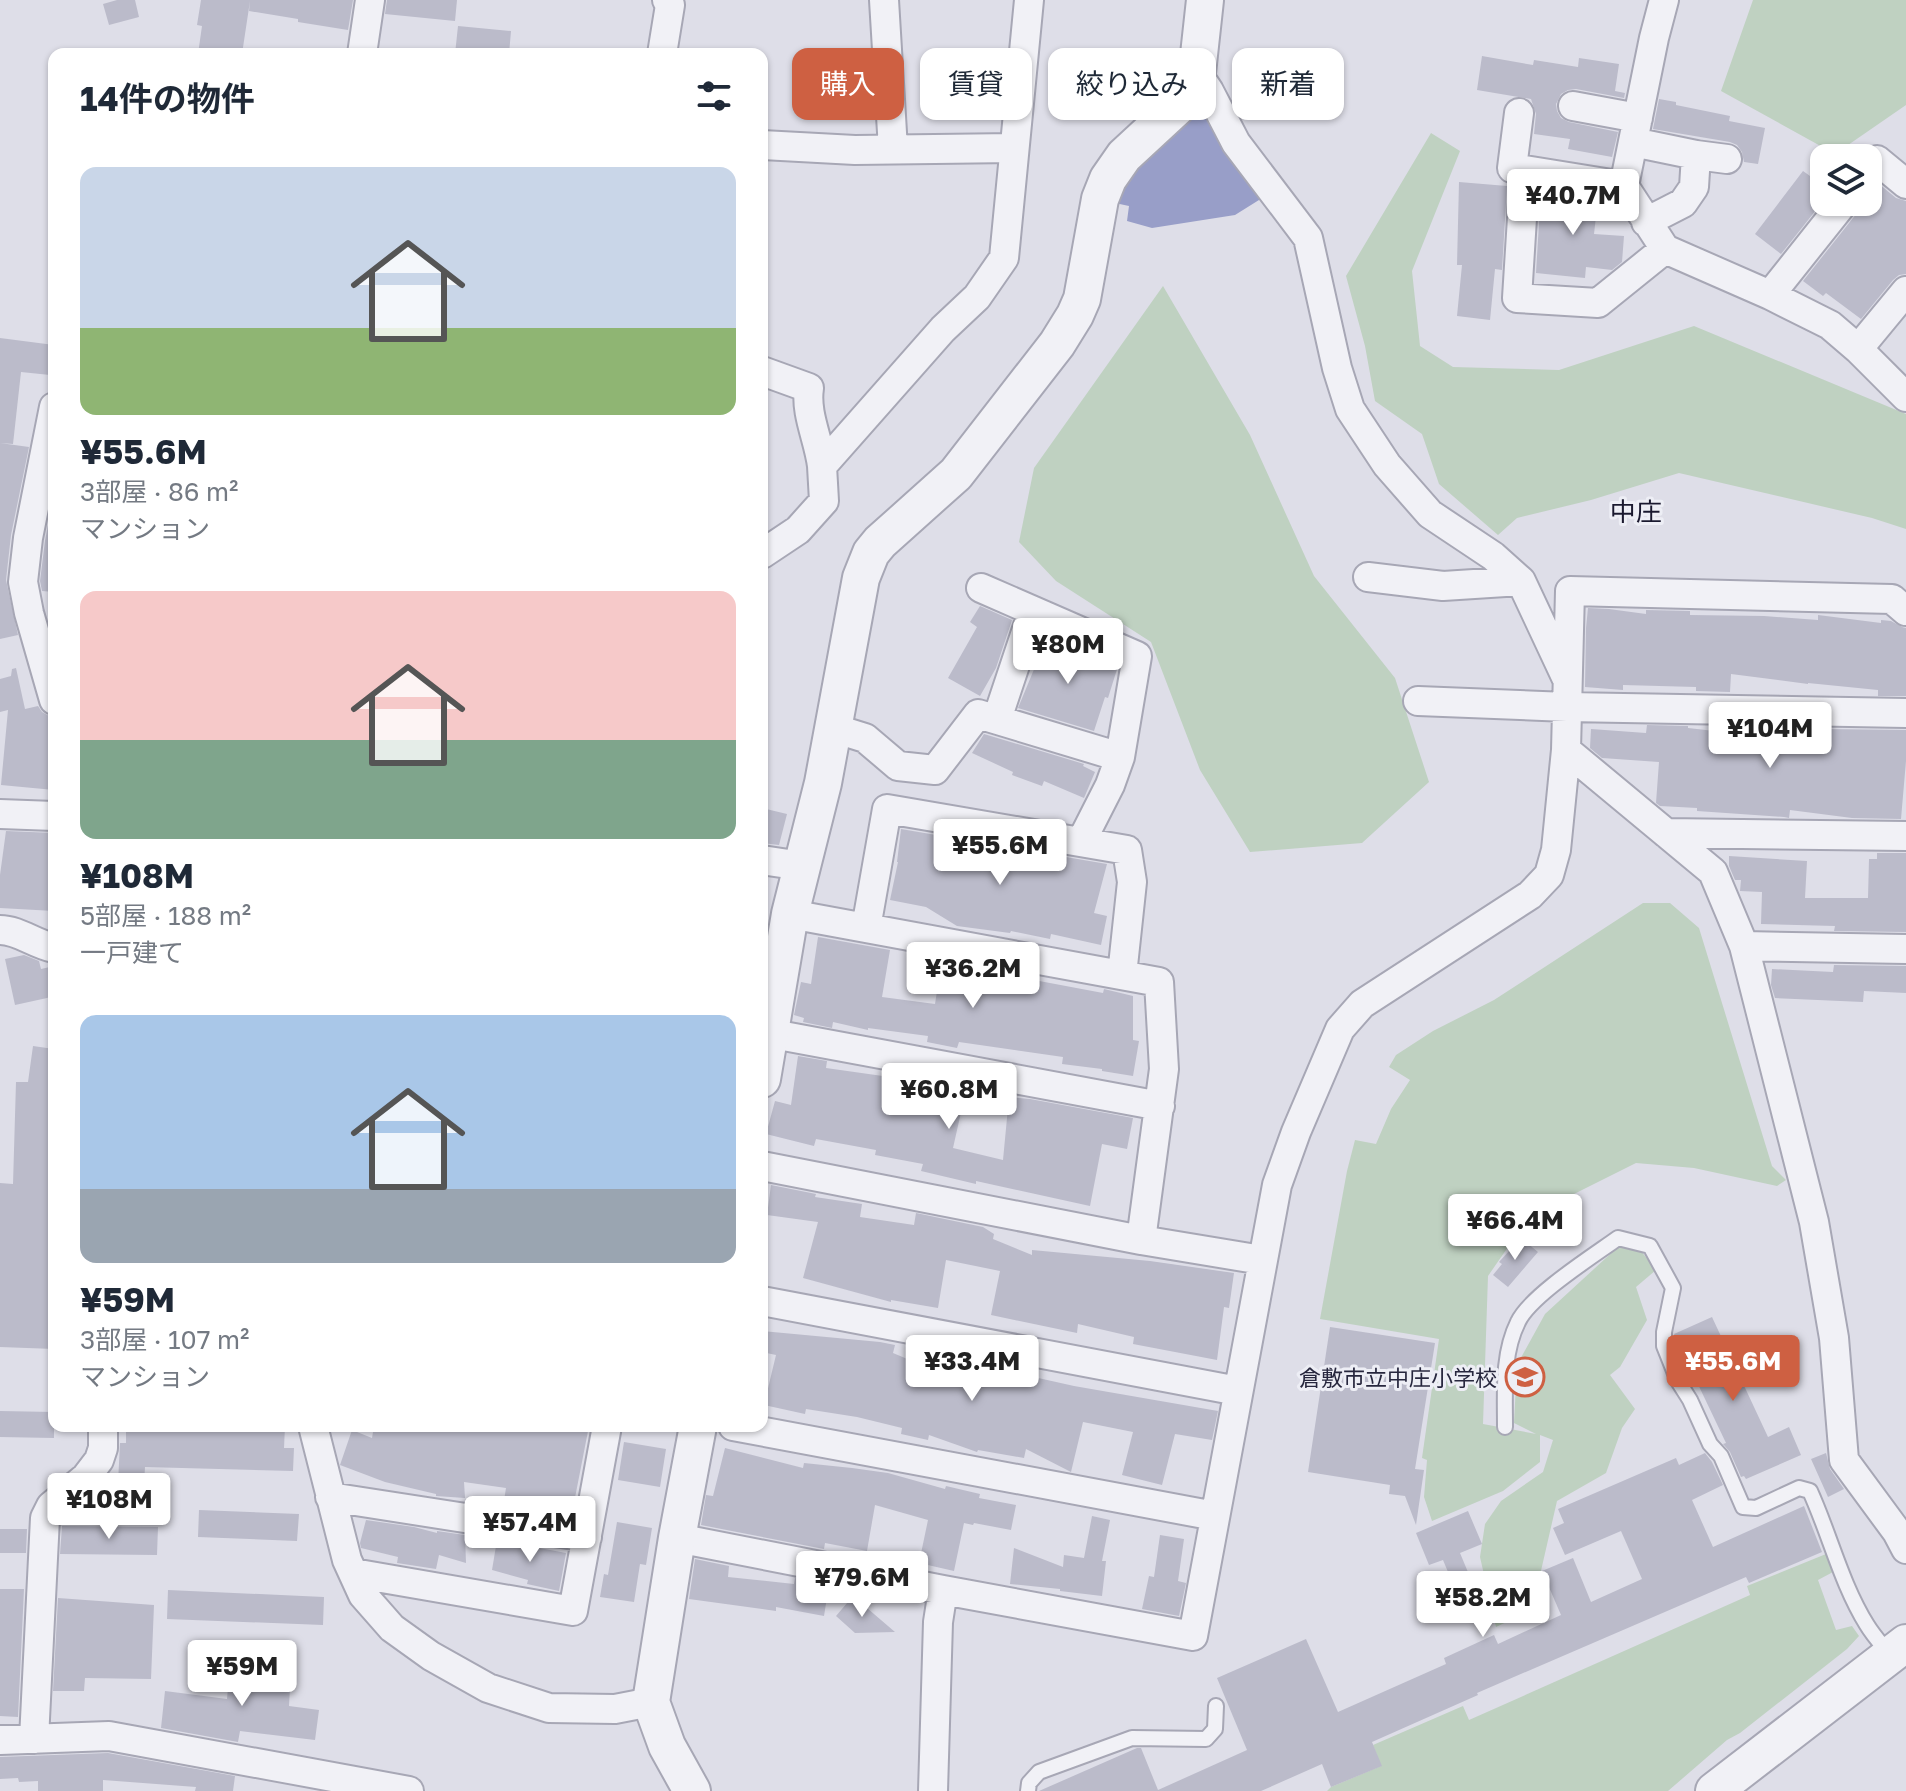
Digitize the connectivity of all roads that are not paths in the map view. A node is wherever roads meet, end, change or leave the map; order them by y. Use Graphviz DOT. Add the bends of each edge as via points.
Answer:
graph roads {
  1 [pos="370,0"];
  2 [pos="667,0"];
  3 [pos="884,0"];
  4 [pos="1029,0"];
  5 [pos="1205,0"];
  6 [pos="1664,0"];
  7 [pos="363,48"];
  8 [pos="663,48"];
  9 [pos="1200,48"];
  10 [pos="1216,104"];
  11 [pos="1573,106"];
  12 [pos="1519,113"];
  13 [pos="1162,120"];
  14 [pos="1636,130"];
  15 [pos="768,145"];
  16 [pos="1014,148"];
  17 [pos="893,149"];
  18 [pos="1696,155"];
  19 [pos="1727,159"];
  20 [pos="1882,164"];
  21 [pos="1525,170"];
  22 [pos="1906,184"];
  23 [pos="1624,186"];
  24 [pos="1833,216"];
  25 [pos="1646,222"];
  26 [pos="1665,249"];
  27 [pos="1906,291"];
  28 [pos="1770,295"];
  29 [pos="1858,349"];
  30 [pos="768,373"];
  31 [pos="1906,397"];
  32 [pos="48,437"];
  33 [pos="822,466"];
  34 [pos="768,550"];
  35 [pos="1368,577"];
  36 [pos="1521,581"];
  37 [pos="12,584"];
  38 [pos="981,588"];
  39 [pos="1033,611"];
  40 [pos="1906,611"];
  41 [pos="48,679"];
  42 [pos="1568,694"];
  43 [pos="1418,701"];
  44 [pos="1906,713"];
  45 [pos="997,719"];
  46 [pos="833,728"];
  47 [pos="1566,750"];
  48 [pos="1120,757"];
  49 [pos="0,814"];
  50 [pos="48,816"];
  51 [pos="1666,833"];
  52 [pos="1906,836"];
  53 [pos="1081,842"];
  54 [pos="768,861"];
  55 [pos="802,866"];
  56 [pos="790,914"];
  57 [pos="866,928"];
  58 [pos="0,930"];
  59 [pos="1744,946"];
  60 [pos="48,947"];
  61 [pos="1906,949"];
  62 [pos="1122,975"];
  63 [pos="768,1023"];
  64 [pos="768,1033"];
  65 [pos="1160,1106"];
  66 [pos="768,1167"];
  67 [pos="1141,1240"];
  68 [pos="1262,1260"];
  69 [pos="768,1302"];
  70 [pos="1238,1391"];
  71 [pos="1505,1427"];
  72 [pos="103,1432"];
  73 [pos="314,1432"];
  74 [pos="606,1432"];
  75 [pos="697,1432"];
  76 [pos="765,1432"];
  77 [pos="330,1497"];
  78 [pos="1215,1516"];
  79 [pos="587,1537"];
  80 [pos="677,1538"];
  81 [pos="1906,1549"];
  82 [pos="353,1573"];
  83 [pos="943,1590"];
  84 [pos="1898,1649"];
  85 [pos="651,1702"];
  86 [pos="1216,1706"];
  87 [pos="34,1739"];
  88 [pos="0,1740"];
  89 [pos="409,1791"];
  90 [pos="692,1791"];
  91 [pos="933,1791"];
  92 [pos="1028,1791"];
  93 [pos="1714,1791"];
  1 -- 7 [label="street"];
  2 -- 8 [label="street"];
  3 -- 17 [label="street"];
  4 -- 16 [label="street"];
  5 -- 9 [label="street"];
  6 -- 14 [label="street"];
  10 -- 36 [label="street" via="1236,143 1308,238 1350,409 1387,465 1430,514"];
  11 -- 14 [label="street"];
  12 -- 21 [label="street" via="1512,168"];
  13 -- 46 [label="street" via="1108,179 1082,299 1057,344 956,474 871,553 861,578"];
  14 -- 18 [label="street"];
  14 -- 23 [label="street"];
  15 -- 17 [label="street"];
  16 -- 17 [label="street"];
  16 -- 33 [label="street" via="1004,258 977,297"];
  18 -- 19 [label="street"];
  18 -- 25 [label="street" via="1694,187 1683,203"];
  20 -- 22 [label="street"];
  21 -- 23 [label="street"];
  21 -- 26 [label="street" via="1517,298 1598,303"];
  23 -- 25 [label="street"];
  24 -- 28 [label="street"];
  25 -- 26 [label="street"];
  26 -- 28 [label="street"];
  27 -- 29 [label="street"];
  28 -- 29 [label="street" via="1830,325"];
  29 -- 31 [label="street"];
  30 -- 33 [label="street" via="809,388 807,404"];
  32 -- 37 [label="street" via="28,538"];
  33 -- 34 [label="street" via="824,501 798,530"];
  35 -- 36 [label="street" via="1443,586"];
  36 -- 42 [label="street"];
  37 -- 41 [label="street" via="29,613"];
  38 -- 39 [label="street"];
  39 -- 45 [label="street"];
  39 -- 48 [label="street" via="1137,656"];
  40 -- 42 [label="street" via="1892,599 1570,591"];
  42 -- 43 [label="street"];
  42 -- 44 [label="street"];
  42 -- 47 [label="street"];
  45 -- 46 [label="street" via="978,714 935,770 898,766 865,738"];
  45 -- 48 [label="street"];
  46 -- 55 [label="street"];
  47 -- 51 [label="street"];
  47 -- 68 [label="street" via="1549,875 1530,895 1362,1004 1340,1029 1277,1185"];
  48 -- 53 [label="street"];
  49 -- 50 [label="street"];
  51 -- 52 [label="street"];
  51 -- 59 [label="street" via="1713,872"];
  53 -- 57 [label="street" via="887,809"];
  53 -- 62 [label="street" via="1127,850 1132,882"];
  54 -- 55 [label="street"];
  55 -- 56 [label="street"];
  56 -- 57 [label="street"];
  56 -- 63 [label="street"];
  57 -- 62 [label="street"];
  58 -- 60 [label="street"];
  59 -- 61 [label="street"];
  59 -- 81 [label="street" via="1814,1222 1834,1338 1844,1460"];
  62 -- 65 [label="street" via="1159,982 1164,1069"];
  64 -- 65 [label="street"];
  65 -- 67 [label="street"];
  66 -- 67 [label="street"];
  67 -- 68 [label="street"];
  68 -- 70 [label="street"];
  69 -- 70 [label="street"];
  70 -- 78 [label="street"];
  71 -- 84 [label="lane" via="1508,1349 1518,1320 1533,1302 1618,1238 1650,1246 1673,1288 1664,1346 1743,1507 1756,1508 1799,1488 1810,1491 1866,1624"];
  72 -- 87 [label="street" via="99,1460 45,1518"];
  73 -- 77 [label="street"];
  74 -- 79 [label="street"];
  75 -- 80 [label="street"];
  76 -- 78 [label="street"];
  77 -- 79 [label="street"];
  77 -- 82 [label="street"];
  78 -- 83 [label="street" via="1193,1636"];
  79 -- 82 [label="street" via="573,1611"];
  80 -- 83 [label="street"];
  80 -- 85 [label="street"];
  82 -- 85 [label="street" via="363,1595 392,1628 488,1688 549,1708 615,1709"];
  83 -- 91 [label="street"];
  84 -- 93 [label="street"];
  85 -- 90 [label="street"];
  86 -- 92 [label="lane" via="1215,1729 1206,1739 1132,1738 1039,1772"];
  87 -- 88 [label="street"];
  87 -- 89 [label="street" via="109,1736"];
}
